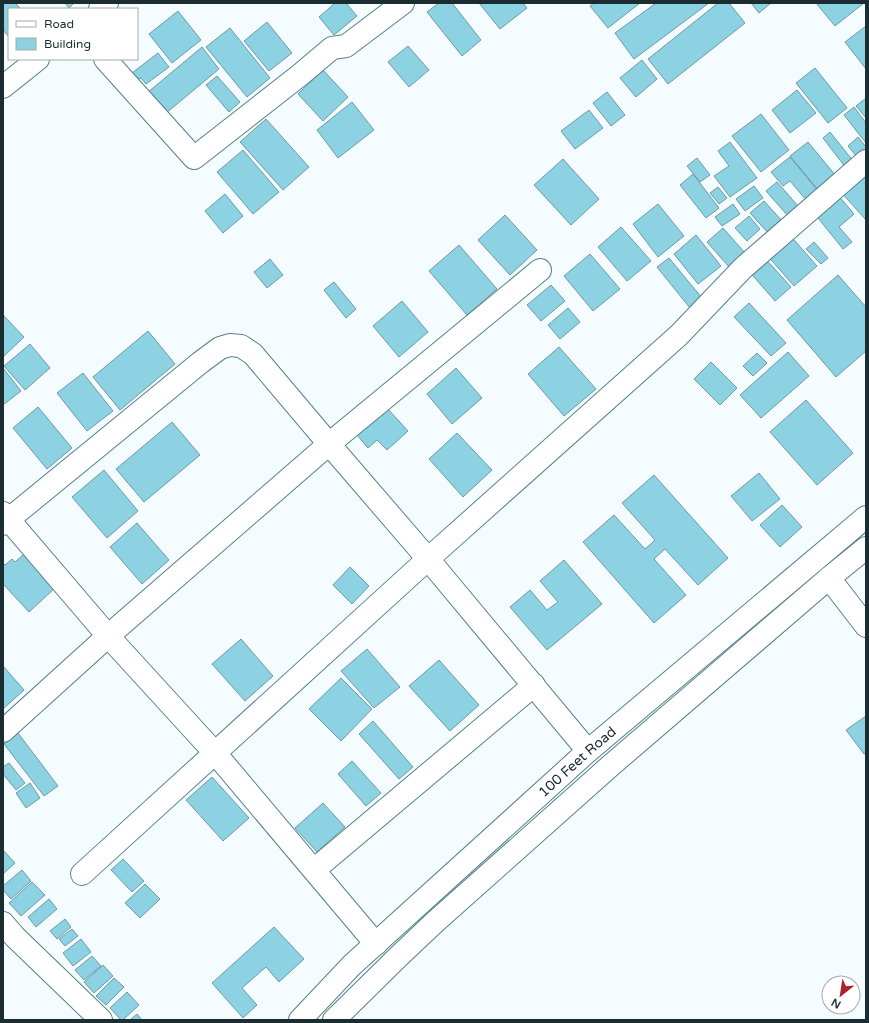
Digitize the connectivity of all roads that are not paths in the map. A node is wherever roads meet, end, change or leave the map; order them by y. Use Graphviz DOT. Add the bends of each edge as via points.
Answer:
graph roads {
  1 [pos="403,3"];
  2 [pos="37,60"];
  3 [pos="106,60"];
  4 [pos="3,87"];
  5 [pos="866,161"];
  6 [pos="540,270"];
  7 [pos="329,444"];
  8 [pos="866,517"];
  9 [pos="5,519"];
  10 [pos="866,548"];
  11 [pos="428,559"];
  12 [pos="829,578"];
  13 [pos="866,626"];
  14 [pos="108,636"];
  15 [pos="534,685"];
  16 [pos="3,731"];
  17 [pos="588,751"];
  18 [pos="215,753"];
  19 [pos="314,870"];
  20 [pos="82,874"];
  21 [pos="3,923"];
  22 [pos="376,944"];
  23 [pos="101,1020"];
  24 [pos="300,1020"];
  25 [pos="334,1020"];
  1 -- 3 [label="street" via="346,46 332,48 194,158"];
  2 -- 4 [label="street"];
  5 -- 11 [label="street" via="743,268 679,335"];
  6 -- 7 [label="street"];
  7 -- 9 [label="street" via="253,354 241,346 230,345 220,348"];
  7 -- 11 [label="street"];
  7 -- 14 [label="street"];
  8 -- 17 [label="street, 100 Feet Road"];
  9 -- 14 [label="street"];
  10 -- 12 [label="street, 100 Feet Road"];
  11 -- 15 [label="street"];
  11 -- 18 [label="street"];
  12 -- 13 [label="street"];
  12 -- 25 [label="street, 100 Feet Road" via="452,906"];
  14 -- 16 [label="street"];
  14 -- 18 [label="street"];
  15 -- 17 [label="street"];
  15 -- 19 [label="street"];
  17 -- 22 [label="street, 100 Feet Road"];
  18 -- 19 [label="street"];
  18 -- 20 [label="street"];
  19 -- 22 [label="street"];
  21 -- 23 [label="street"];
  22 -- 24 [label="street, 100 Feet Road" via="352,965"];
}
